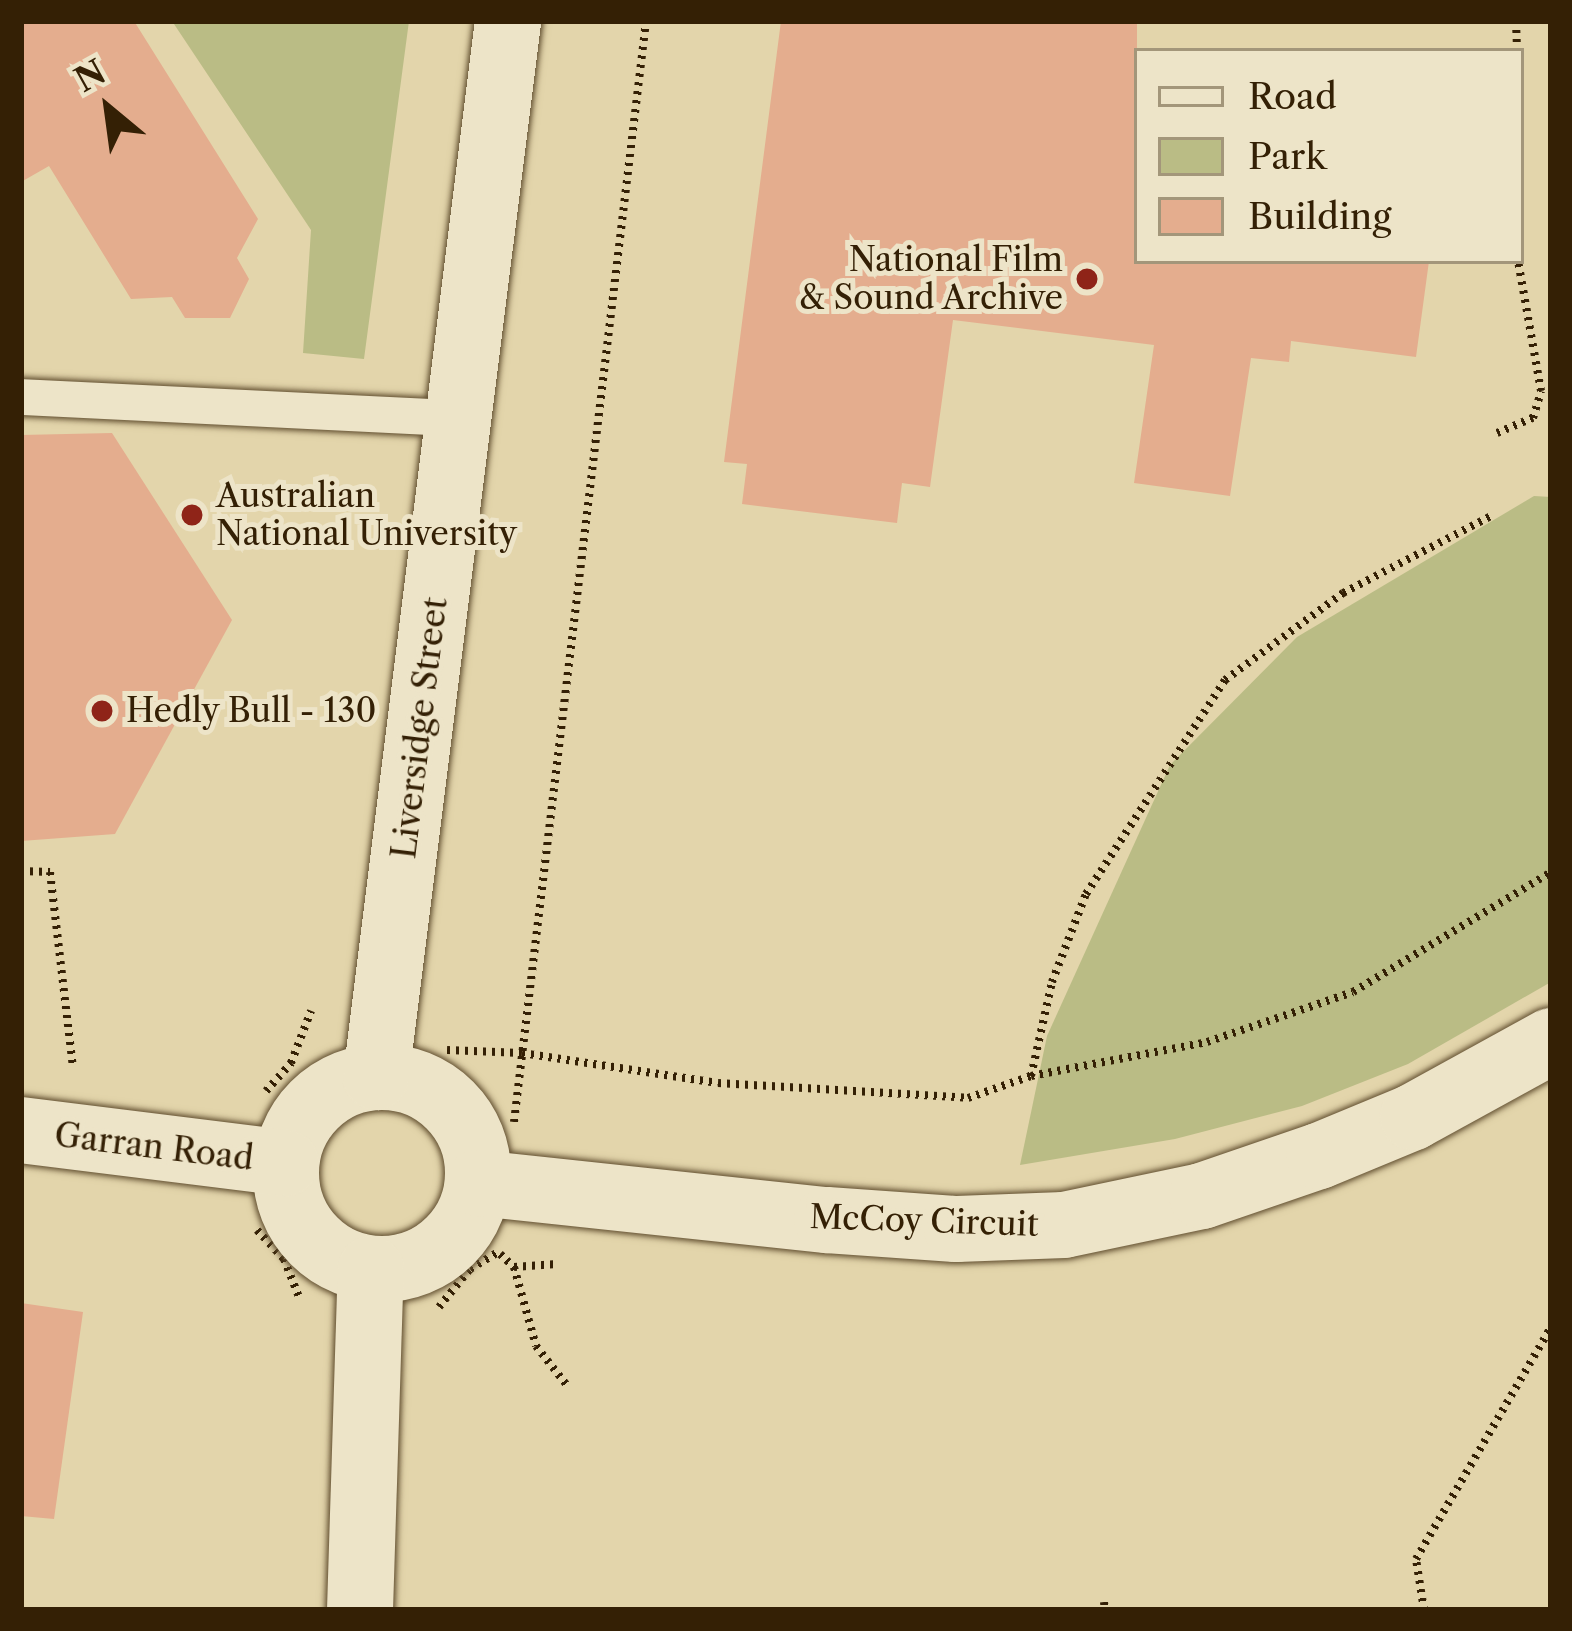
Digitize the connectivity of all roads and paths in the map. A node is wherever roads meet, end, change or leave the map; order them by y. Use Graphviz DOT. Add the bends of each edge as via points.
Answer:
graph roads {
  1 [pos="508,21"];
  2 [pos="646,21"];
  3 [pos="1519,264"];
  4 [pos="21,398"];
  5 [pos="458,418"];
  6 [pos="1497,433"];
  7 [pos="1493,514"];
  8 [pos="21,871"];
  9 [pos="1551,872"];
  10 [pos="314,1001"];
  11 [pos="1551,1041"];
  12 [pos="74,1075"];
  13 [pos="1031,1076"];
  14 [pos="376,1077"];
  15 [pos="247,1102"];
  16 [pos="21,1130"];
  17 [pos="286,1163"];
  18 [pos="478,1184"];
  19 [pos="237,1215"];
  20 [pos="499,1253"];
  21 [pos="514,1267"];
  22 [pos="371,1270"];
  23 [pos="301,1310"];
  24 [pos="430,1325"];
  25 [pos="1551,1328"];
  26 [pos="569,1388"];
  27 [pos="361,1610"];
  28 [pos="1424,1610"];
  1 -- 5 [label="street, Liversidge Street"];
  2 -- 13 [label="path" via="522,1053 718,1083 968,1098"];
  3 -- 6 [label="path" via="1541,391 1533,418"];
  4 -- 5 [label="lane"];
  5 -- 14 [label="street, Liversidge Street"];
  7 -- 13 [label="path" via="1343,592 1225,680 1086,894 1052,982"];
  8 -- 12 [label="path" via="50,872"];
  9 -- 13 [label="path" via="1353,992 1207,1042"];
  10 -- 15 [label="path" via="291,1063"];
  11 -- 18 [label="street, McCoy Circuit" via="1413,1117 1319,1156 1202,1196 1064,1225 957,1229 827,1220"];
  14 -- 17 [label="street" via="315,1103"];
  14 -- 18 [label="street" via="446,1100 468,1130"];
  16 -- 17 [label="street, Garran Road"];
  17 -- 22 [label="street" via="288,1197 311,1240"];
  18 -- 22 [label="street" via="448,1244 405,1268"];
  19 -- 23 [label="path" via="284,1259"];
  20 -- 24 [label="path" via="470,1269"];
  21 -- 26 [label="path" via="536,1346"];
  22 -- 27 [label="street"];
  25 -- 28 [label="path" via="1416,1559"];
}
